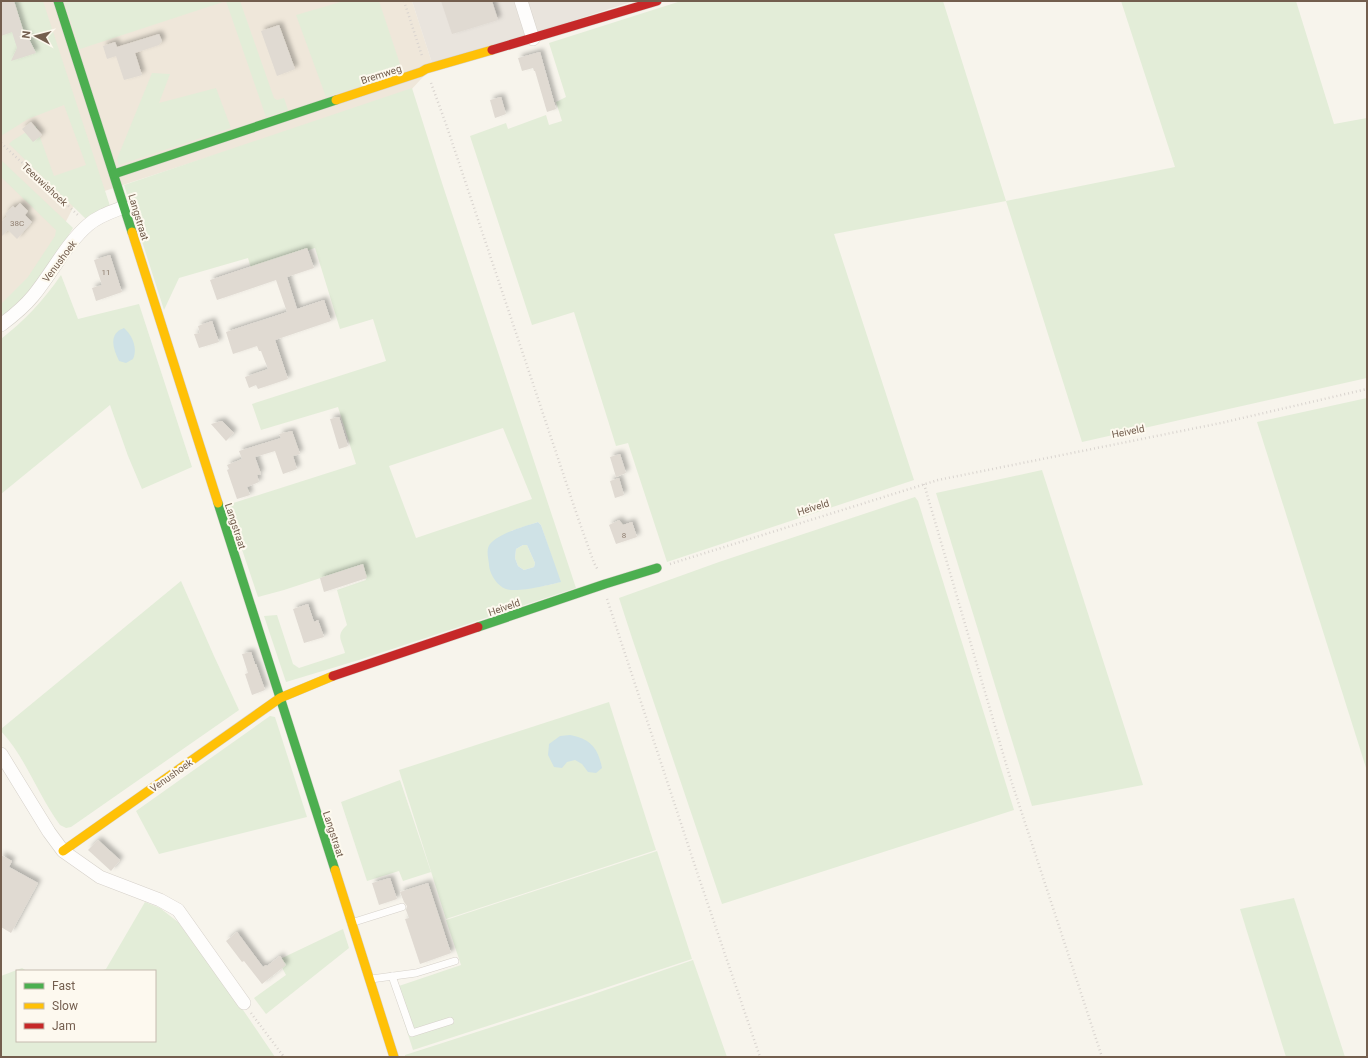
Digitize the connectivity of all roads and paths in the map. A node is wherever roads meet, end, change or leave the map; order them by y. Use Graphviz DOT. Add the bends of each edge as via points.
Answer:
graph roads {
  1 [pos="58,1"];
  2 [pos="404,1"];
  3 [pos="521,1"];
  4 [pos="657,1"];
  5 [pos="533,39"];
  6 [pos="426,69"];
  7 [pos="1,143"];
  8 [pos="114,174"];
  9 [pos="124,207"];
  10 [pos="88,225"];
  11 [pos="1,325"];
  12 [pos="1367,389"];
  13 [pos="924,484"];
  14 [pos="657,568"];
  15 [pos="605,584"];
  16 [pos="280,698"];
  17 [pos="1,754"];
  18 [pos="63,851"];
  19 [pos="402,906"];
  20 [pos="351,923"];
  21 [pos="455,961"];
  22 [pos="392,976"];
  23 [pos="369,979"];
  24 [pos="244,1003"];
  25 [pos="450,1021"];
  26 [pos="284,1057"];
  27 [pos="394,1057"];
  28 [pos="760,1057"];
  29 [pos="1102,1057"];
  1 -- 8 [label="street, Langstraat"];
  2 -- 6 [label="path"];
  3 -- 5 [label="street"];
  4 -- 5 [label="street, Bremweg"];
  5 -- 6 [label="street, Bremweg"];
  6 -- 8 [label="street, Bremweg"];
  6 -- 15 [label="path" via="594,563"];
  7 -- 10 [label="path, Teeuwishoek"];
  8 -- 9 [label="street, Langstraat"];
  9 -- 10 [label="street, Venushoek"];
  9 -- 16 [label="street, Langstraat"];
  10 -- 11 [label="street, Venushoek" via="73,241 33,296"];
  12 -- 13 [label="path, Heiveld" via="1221,423"];
  13 -- 14 [label="path, Heiveld"];
  13 -- 29 [label="path" via="1009,774"];
  14 -- 15 [label="street, Heiveld"];
  15 -- 16 [label="street, Heiveld" via="333,676"];
  15 -- 28 [label="path" via="608,605"];
  16 -- 18 [label="street, Venushoek"];
  16 -- 20 [label="street, Langstraat"];
  17 -- 18 [label="street" via="48,832"];
  18 -- 24 [label="street" via="100,877 160,900 178,910"];
  19 -- 20 [label="lane"];
  20 -- 23 [label="street, Langstraat"];
  21 -- 22 [label="lane" via="416,973"];
  22 -- 23 [label="lane"];
  22 -- 25 [label="lane" via="412,1033"];
  23 -- 27 [label="street, Langstraat"];
  24 -- 26 [label="path"];
}
